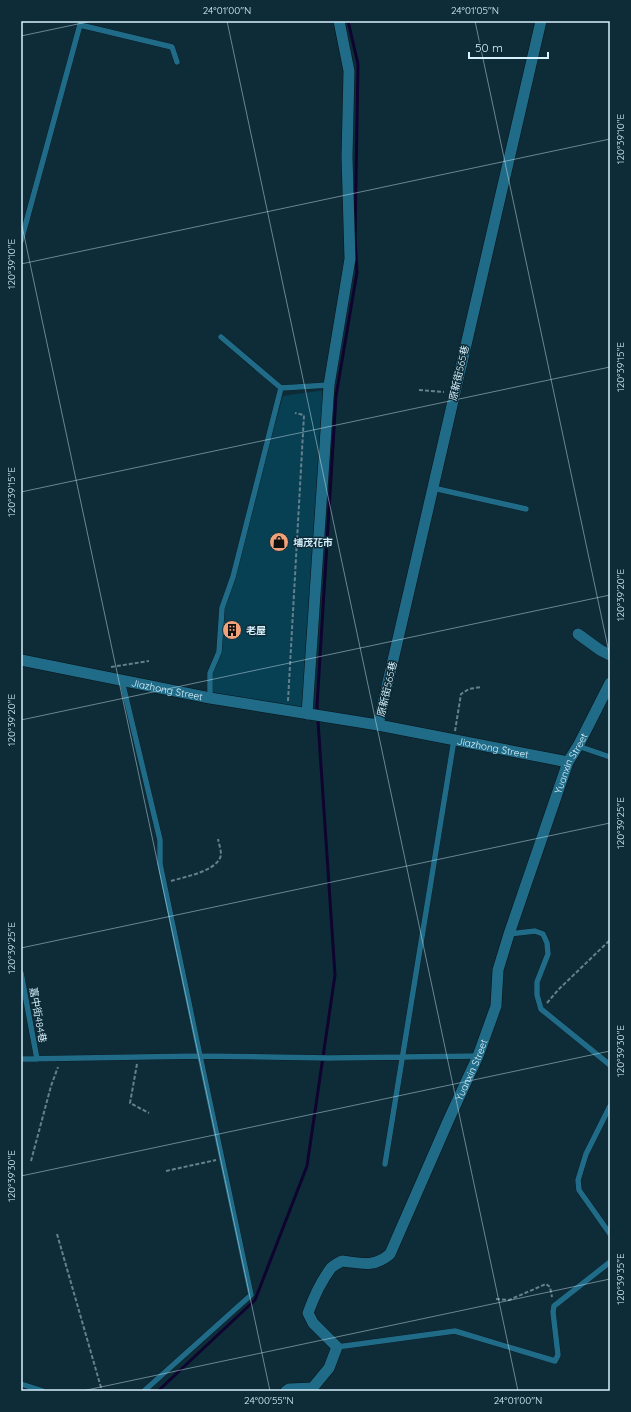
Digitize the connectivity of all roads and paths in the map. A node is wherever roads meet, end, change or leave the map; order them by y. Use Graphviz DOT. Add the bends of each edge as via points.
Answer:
graph roads {
  1 [pos="339,21"];
  2 [pos="541,21"];
  3 [pos="80,23"];
  4 [pos="177,62"];
  5 [pos="21,241"];
  6 [pos="221,337"];
  7 [pos="329,385"];
  8 [pos="281,388"];
  9 [pos="419,390"];
  10 [pos="455,393"];
  11 [pos="294,413"];
  12 [pos="433,488"];
  13 [pos="526,509"];
  14 [pos="578,634"];
  15 [pos="610,655"];
  16 [pos="21,660"];
  17 [pos="149,661"];
  18 [pos="106,668"];
  19 [pos="122,681"];
  20 [pos="610,683"];
  21 [pos="482,687"];
  22 [pos="210,698"];
  23 [pos="287,710"];
  24 [pos="314,715"];
  25 [pos="378,725"];
  26 [pos="454,740"];
  27 [pos="578,746"];
  28 [pos="610,757"];
  29 [pos="568,762"];
  30 [pos="218,839"];
  31 [pos="164,882"];
  32 [pos="509,934"];
  33 [pos="610,940"];
  34 [pos="21,973"];
  35 [pos="541,1009"];
  36 [pos="200,1056"];
  37 [pos="478,1056"];
  38 [pos="138,1057"];
  39 [pos="403,1057"];
  40 [pos="21,1059"];
  41 [pos="37,1059"];
  42 [pos="61,1059"];
  43 [pos="610,1065"];
  44 [pos="610,1106"];
  45 [pos="149,1113"];
  46 [pos="222,1159"];
  47 [pos="31,1161"];
  48 [pos="385,1164"];
  49 [pos="166,1171"];
  50 [pos="57,1234"];
  51 [pos="610,1234"];
  52 [pos="610,1262"];
  53 [pos="496,1299"];
  54 [pos="554,1306"];
  55 [pos="337,1347"];
  56 [pos="21,1384"];
  57 [pos="311,1390"];
  58 [pos="42,1391"];
  59 [pos="102,1391"];
  60 [pos="144,1391"];
  61 [pos="286,1391"];
  1 -- 7 [label="street" via="349,72 347,157 350,259"];
  2 -- 10 [label="street, 原新街565巷"];
  3 -- 4 [label="lane" via="172,47"];
  3 -- 5 [label="lane"];
  6 -- 8 [label="lane"];
  7 -- 8 [label="lane"];
  7 -- 24 [label="street"];
  8 -- 22 [label="lane" via="222,608 219,652 210,673"];
  9 -- 10 [label="path"];
  10 -- 12 [label="street, 原新街565巷"];
  11 -- 23 [label="path" via="304,415"];
  12 -- 13 [label="lane"];
  12 -- 25 [label="street, 原新街565巷"];
  14 -- 15 [label="street"];
  16 -- 19 [label="street, Jiazhong Street"];
  17 -- 18 [label="path"];
  19 -- 22 [label="street, Jiazhong Street"];
  19 -- 31 [label="lane" via="160,840 160,864"];
  20 -- 27 [label="street, Yuanxin Street"];
  21 -- 26 [label="path" via="469,689 461,694"];
  22 -- 23 [label="street, Jiazhong Street"];
  23 -- 24 [label="street, Jiazhong Street"];
  24 -- 25 [label="street, Jiazhong Street"];
  25 -- 26 [label="street, Jiazhong Street"];
  26 -- 29 [label="street, Jiazhong Street"];
  26 -- 39 [label="lane"];
  27 -- 28 [label="lane"];
  27 -- 29 [label="street, Yuanxin Street"];
  29 -- 32 [label="street, Yuanxin Street"];
  30 -- 31 [label="path" via="221,854 218,860 202,873"];
  31 -- 36 [label="lane"];
  32 -- 35 [label="lane" via="535,931 543,934 547,943 548,954 537,982"];
  32 -- 37 [label="street, Yuanxin Street" via="498,970 496,1006"];
  33 -- 35 [label="path"];
  34 -- 41 [label="lane, 嘉中街484巷"];
  35 -- 43 [label="lane"];
  36 -- 38 [label="lane"];
  36 -- 39 [label="lane"];
  36 -- 46 [label="lane"];
  37 -- 39 [label="lane"];
  37 -- 55 [label="street, Yuanxin Street" via="390,1254 374,1264 342,1261 338,1263 332,1267 312,1304 308,1313"];
  38 -- 42 [label="lane"];
  38 -- 45 [label="path" via="130,1103"];
  39 -- 48 [label="lane"];
  40 -- 41 [label="lane"];
  41 -- 42 [label="lane"];
  42 -- 47 [label="path"];
  44 -- 51 [label="lane" via="586,1154 578,1180 579,1190"];
  46 -- 49 [label="path"];
  46 -- 60 [label="lane" via="251,1295"];
  50 -- 59 [label="path"];
  52 -- 54 [label="lane"];
  53 -- 54 [label="path" via="509,1300 546,1284 550,1287"];
  54 -- 55 [label="lane" via="558,1355 555,1361 455,1331"];
  55 -- 57 [label="street" via="329,1368"];
  56 -- 58 [label="lane"];
  57 -- 61 [label="street"];
}
